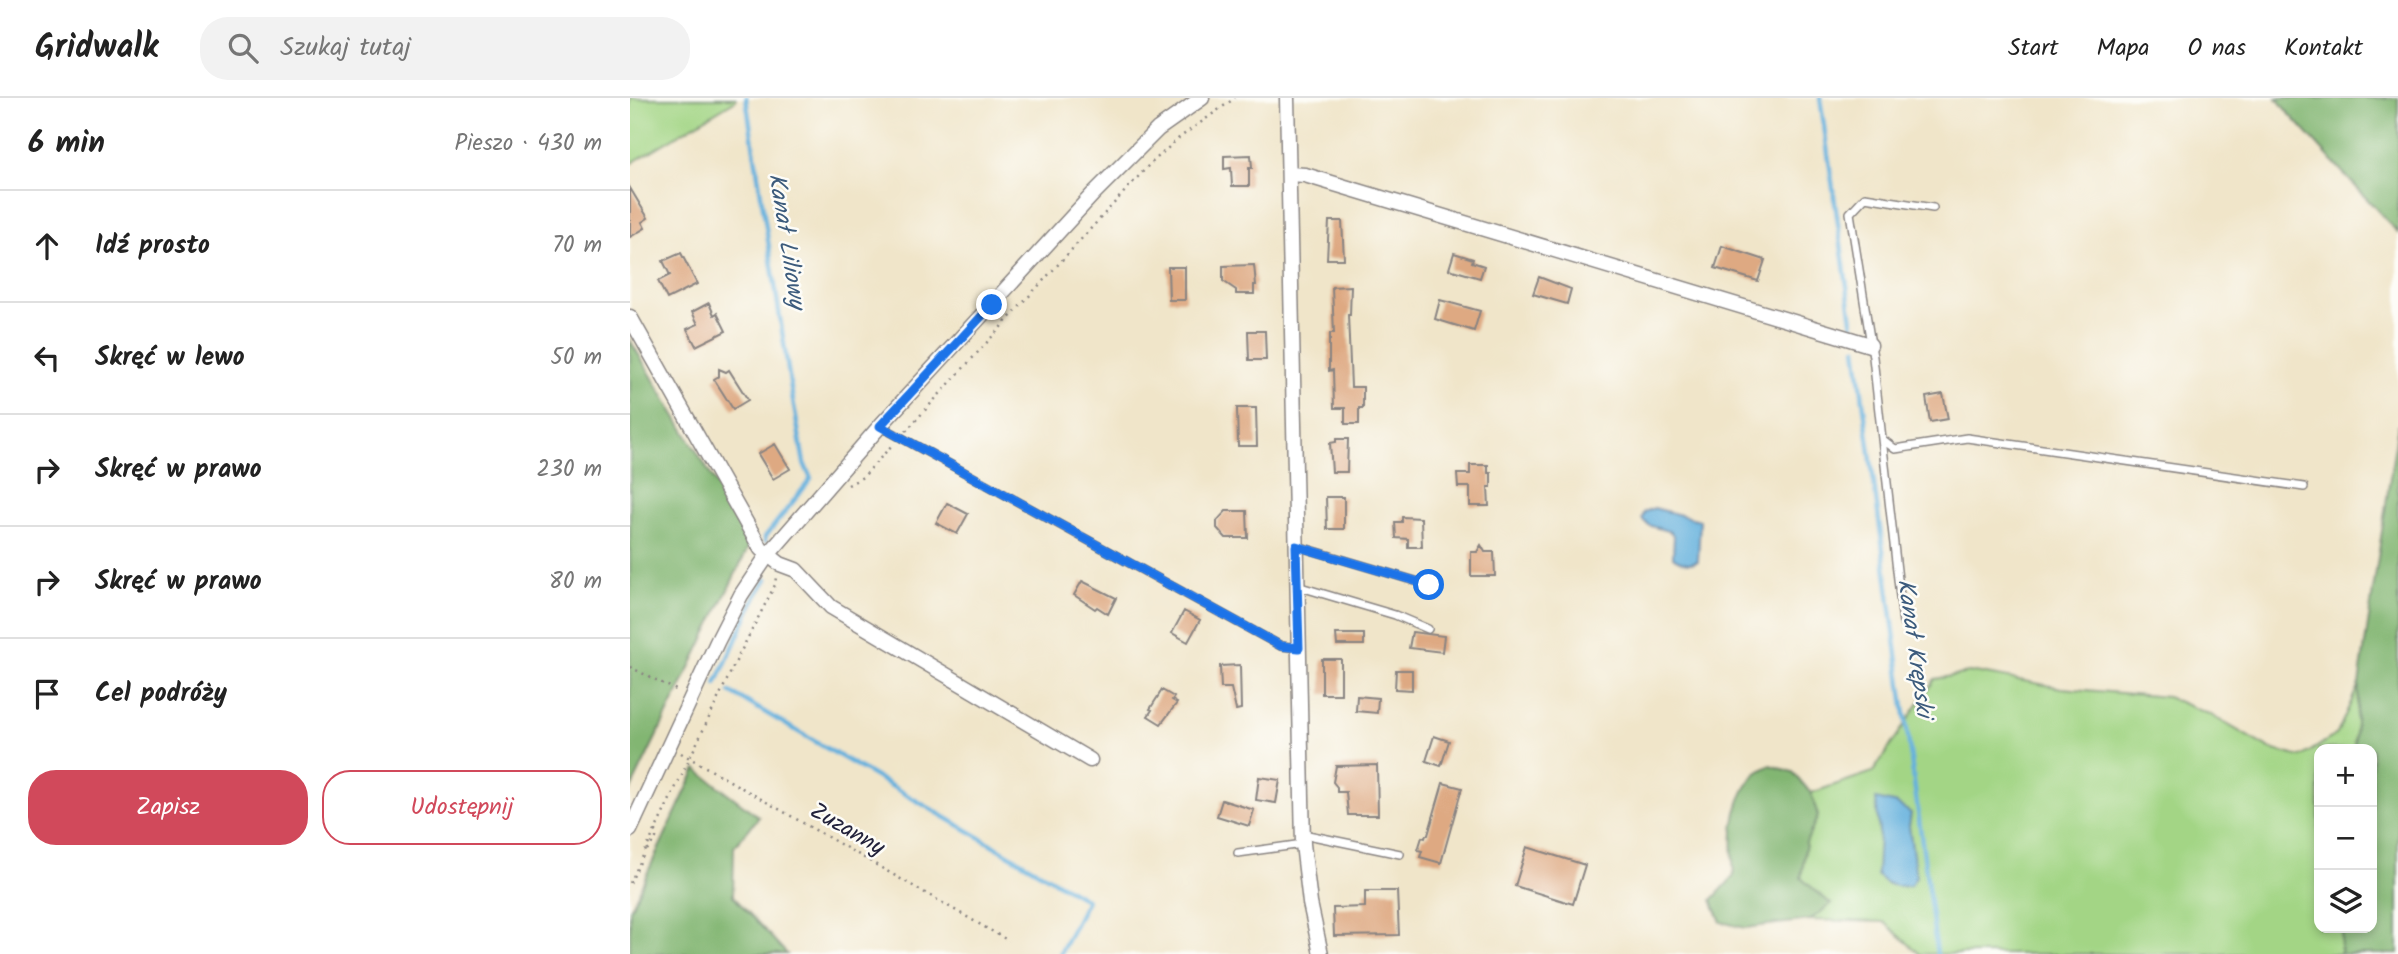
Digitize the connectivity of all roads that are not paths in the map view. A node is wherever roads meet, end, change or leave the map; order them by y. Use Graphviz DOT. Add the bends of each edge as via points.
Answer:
graph roads {
  1 [pos="1202,98"];
  2 [pos="1287,98"];
  3 [pos="1289,174"];
  4 [pos="1933,208"];
  5 [pos="630,317"];
  6 [pos="1870,345"];
  7 [pos="880,426"];
  8 [pos="1882,439"];
  9 [pos="2304,487"];
  10 [pos="1296,546"];
  11 [pos="766,556"];
  12 [pos="1437,583"];
  13 [pos="1297,586"];
  14 [pos="1903,623"];
  15 [pos="1428,629"];
  16 [pos="1299,648"];
  17 [pos="1090,761"];
  18 [pos="630,830"];
  19 [pos="1303,839"];
  20 [pos="1238,853"];
  21 [pos="1400,854"];
  22 [pos="1321,954"];
  1 -- 7 [label="street" via="1130,155"];
  2 -- 3 [label="street"];
  3 -- 6 [label="street" via="1305,175"];
  3 -- 10 [label="street"];
  4 -- 6 [label="lane" via="1865,197 1850,213"];
  5 -- 11 [label="street"];
  6 -- 8 [label="lane"];
  7 -- 11 [label="street"];
  7 -- 16 [label="lane" via="1281,646"];
  8 -- 9 [label="lane" via="1895,449 1967,438"];
  8 -- 14 [label="lane"];
  10 -- 12 [label="lane" via="1429,585"];
  10 -- 13 [label="street"];
  11 -- 17 [label="street" via="796,570 831,607"];
  11 -- 18 [label="street" via="729,617"];
  13 -- 15 [label="lane"];
  13 -- 16 [label="street"];
  16 -- 19 [label="street"];
  19 -- 20 [label="lane"];
  19 -- 21 [label="lane"];
  19 -- 22 [label="street"];
}
